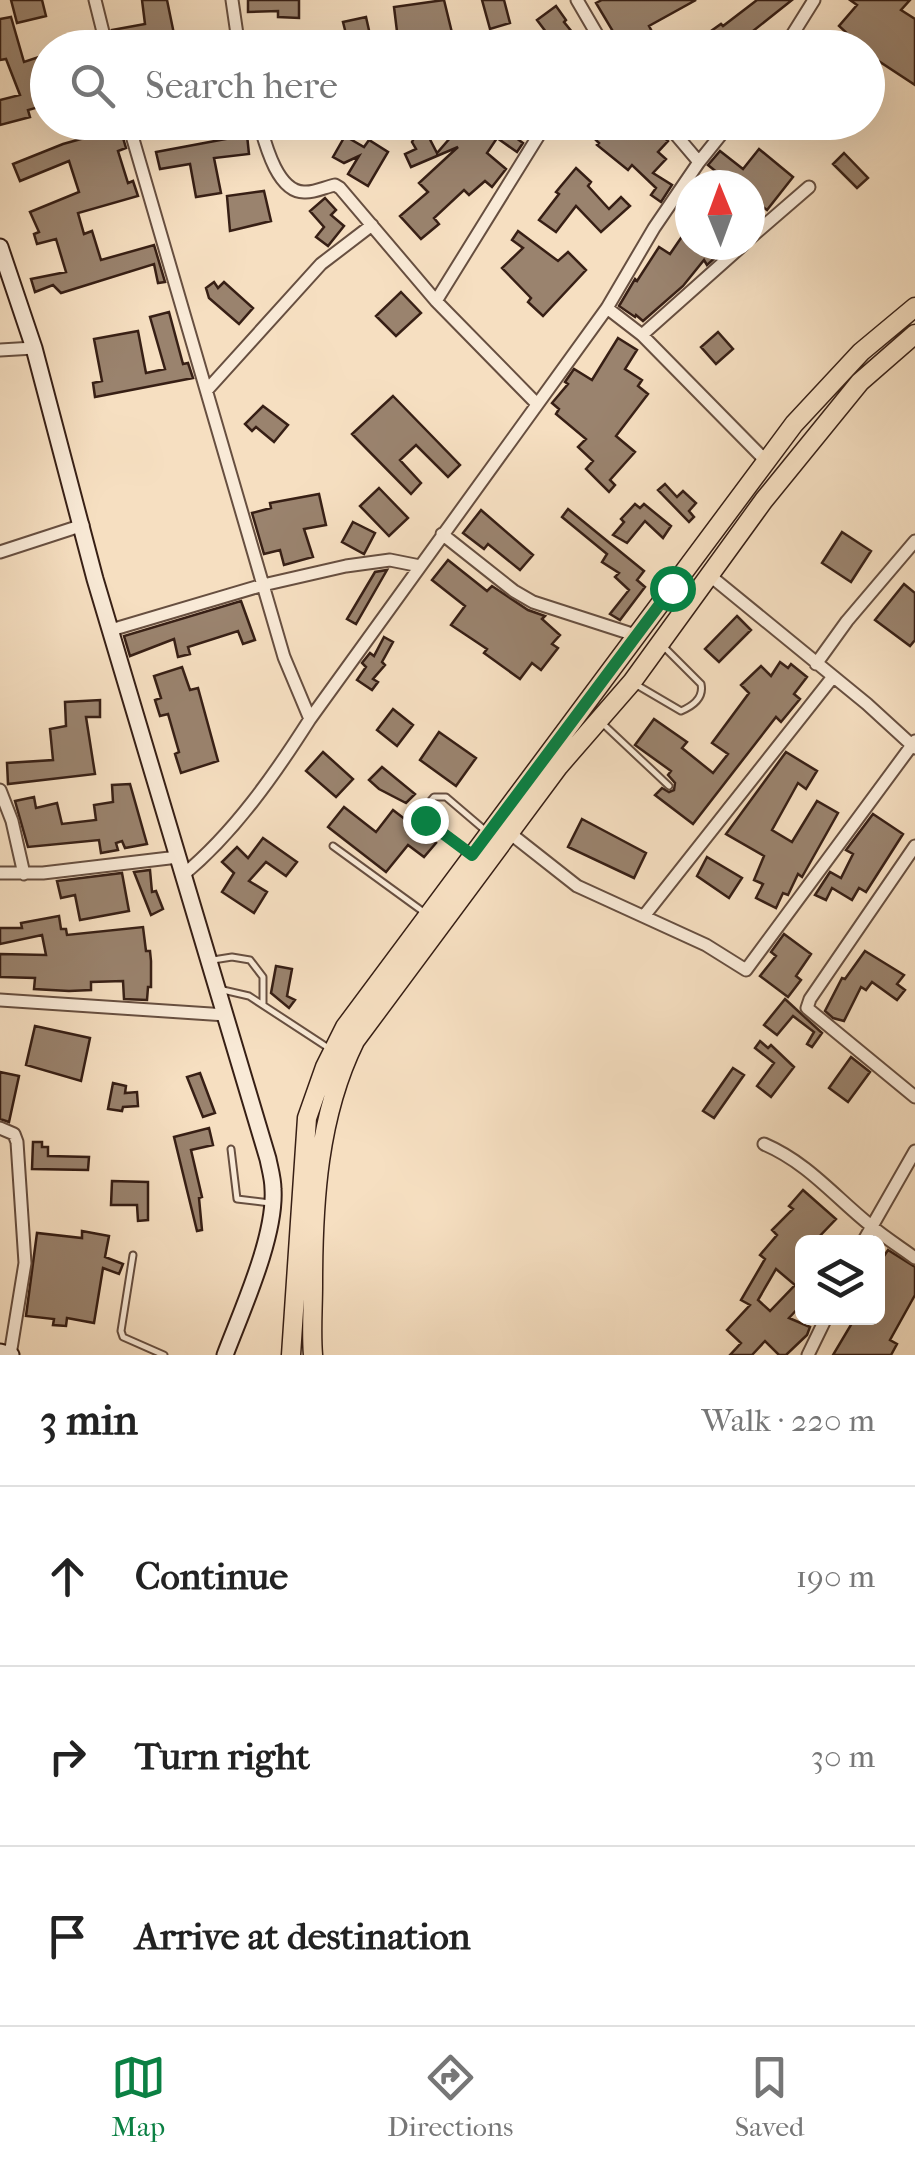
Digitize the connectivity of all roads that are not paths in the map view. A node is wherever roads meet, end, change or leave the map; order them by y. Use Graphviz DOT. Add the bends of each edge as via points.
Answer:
graph roads {
  1 [pos="94,0"];
  2 [pos="232,0"];
  3 [pos="576,0"];
  4 [pos="814,0"];
  5 [pos="102,30"];
  6 [pos="236,30"];
  7 [pos="595,30"];
  8 [pos="795,30"];
  9 [pos="133,140"];
  10 [pos="264,140"];
  11 [pos="535,140"];
  12 [pos="680,140"];
  13 [pos="716,140"];
  14 [pos="698,162"];
  15 [pos="809,187"];
  16 [pos="372,225"];
  17 [pos="765,225"];
  18 [pos="0,247"];
  19 [pos="726,260"];
  20 [pos="436,301"];
  21 [pos="915,307"];
  22 [pos="607,308"];
  23 [pos="915,334"];
  24 [pos="642,336"];
  25 [pos="34,348"];
  26 [pos="0,350"];
  27 [pos="207,390"];
  28 [pos="536,403"];
  29 [pos="766,461"];
  30 [pos="83,525"];
  31 [pos="442,534"];
  32 [pos="915,542"];
  33 [pos="0,552"];
  34 [pos="420,566"];
  35 [pos="708,574"];
  36 [pos="262,586"];
  37 [pos="110,630"];
  38 [pos="635,635"];
  39 [pos="660,644"];
  40 [pos="816,664"];
  41 [pos="832,678"];
  42 [pos="632,682"];
  43 [pos="310,719"];
  44 [pos="598,720"];
  45 [pos="914,745"];
  46 [pos="670,786"];
  47 [pos="0,790"];
  48 [pos="489,834"];
  49 [pos="511,834"];
  50 [pos="333,846"];
  51 [pos="915,846"];
  52 [pos="472,855"];
  53 [pos="178,857"];
  54 [pos="0,873"];
  55 [pos="24,874"];
  56 [pos="184,875"];
  57 [pos="428,914"];
  58 [pos="644,916"];
  59 [pos="209,960"];
  60 [pos="219,990"];
  61 [pos="0,1000"];
  62 [pos="263,1005"];
  63 [pos="226,1015"];
  64 [pos="333,1050"];
  65 [pos="915,1096"];
  66 [pos="0,1128"];
  67 [pos="764,1144"];
  68 [pos="231,1149"];
  69 [pos="915,1151"];
  70 [pos="272,1203"];
  71 [pos="871,1226"];
  72 [pos="866,1235"];
  73 [pos="134,1255"];
  74 [pos="915,1258"];
  75 [pos="823,1325"];
  76 [pos="0,1352"];
  77 [pos="10,1355"];
  78 [pos="164,1355"];
  79 [pos="225,1355"];
  80 [pos="291,1355"];
  81 [pos="313,1355"];
  82 [pos="808,1355"];
  1 -- 5 [label="street"];
  2 -- 6 [label="street"];
  3 -- 7 [label="street"];
  4 -- 8 [label="street"];
  9 -- 27 [label="street"];
  10 -- 16 [label="street" via="272,166 294,190 335,185"];
  11 -- 20 [label="street"];
  12 -- 14 [label="street"];
  13 -- 14 [label="street"];
  14 -- 22 [label="street"];
  15 -- 17 [label="street"];
  16 -- 20 [label="street"];
  16 -- 27 [label="street" via="320,264"];
  18 -- 25 [label="street"];
  19 -- 24 [label="street"];
  20 -- 28 [label="street"];
  21 -- 29 [label="main road" via="851,363"];
  22 -- 24 [label="street"];
  22 -- 28 [label="street"];
  23 -- 35 [label="main road" via="860,382"];
  24 -- 29 [label="street"];
  25 -- 26 [label="street"];
  25 -- 30 [label="street"];
  27 -- 36 [label="street"];
  28 -- 31 [label="street"];
  29 -- 38 [label="main road"];
  30 -- 33 [label="street"];
  30 -- 37 [label="street"];
  31 -- 34 [label="street"];
  31 -- 38 [label="street" via="533,602"];
  32 -- 40 [label="street"];
  34 -- 36 [label="street" via="374,561"];
  34 -- 43 [label="street"];
  35 -- 39 [label="main road"];
  35 -- 40 [label="street"];
  36 -- 37 [label="street"];
  36 -- 43 [label="street"];
  37 -- 53 [label="street"];
  38 -- 48 [label="main road"];
  39 -- 42 [label="main road"];
  39 -- 42 [label="lane" via="701,684 699,699 681,710"];
  40 -- 41 [label="street"];
  41 -- 45 [label="street"];
  41 -- 58 [label="street"];
  42 -- 44 [label="main road"];
  43 -- 56 [label="street" via="281,765"];
  44 -- 46 [label="lane"];
  44 -- 49 [label="main road"];
  45 -- 58 [label="street" via="746,970"];
  47 -- 55 [label="street"];
  48 -- 52 [label="main road"];
  48 -- 52 [label="lane" via="446,796 434,797 422,812 425,820"];
  49 -- 58 [label="street" via="577,886"];
  49 -- 81 [label="main road" via="371,1018 338,1078 315,1213"];
  50 -- 57 [label="lane"];
  51 -- 65 [label="street" via="807,1008"];
  52 -- 57 [label="main road"];
  53 -- 55 [label="street"];
  53 -- 56 [label="street"];
  54 -- 55 [label="street"];
  56 -- 59 [label="street"];
  57 -- 64 [label="main road"];
  59 -- 60 [label="street"];
  59 -- 62 [label="lane" via="250,960 264,977"];
  60 -- 62 [label="lane"];
  60 -- 63 [label="street"];
  61 -- 63 [label="street"];
  62 -- 64 [label="lane"];
  63 -- 70 [label="street" via="268,1158"];
  64 -- 80 [label="main road" via="304,1136"];
  66 -- 77 [label="street" via="18,1142 25,1232"];
  67 -- 71 [label="street" via="816,1174"];
  68 -- 70 [label="lane" via="238,1199"];
  69 -- 71 [label="street"];
  70 -- 79 [label="street"];
  71 -- 72 [label="street"];
  71 -- 74 [label="street"];
  73 -- 78 [label="lane" via="120,1331"];
  75 -- 82 [label="street"];
  76 -- 77 [label="street"];
}
